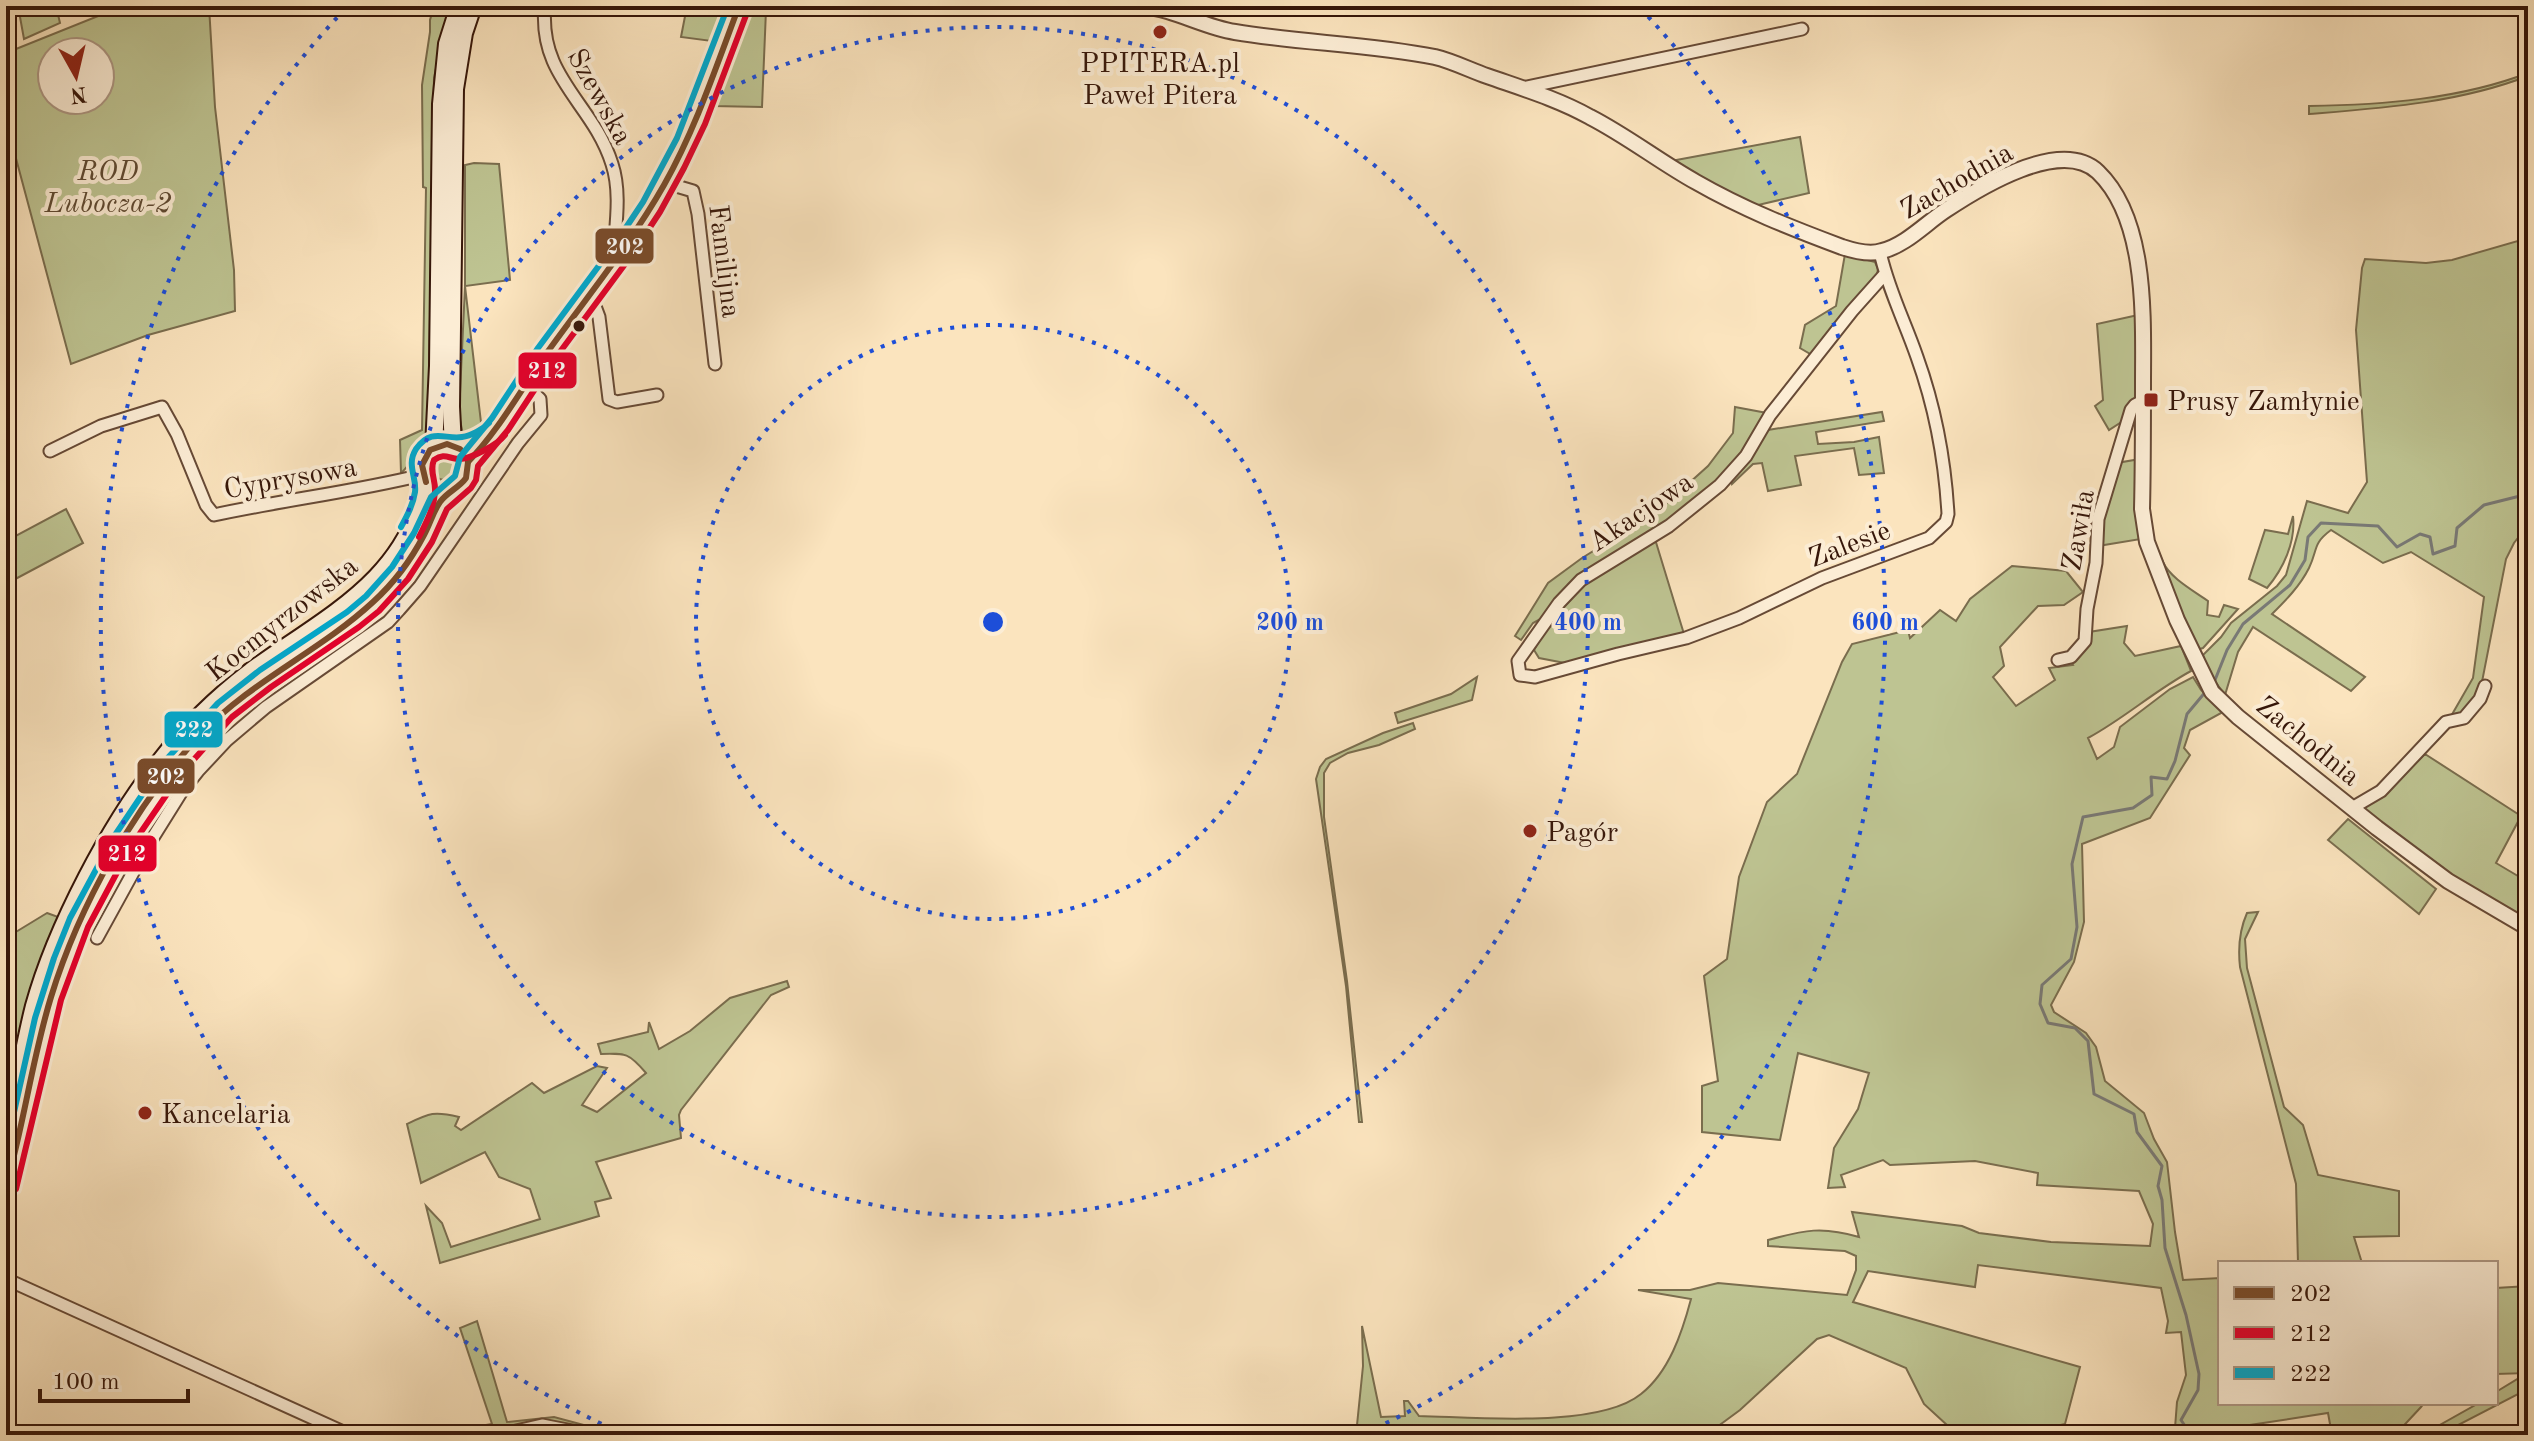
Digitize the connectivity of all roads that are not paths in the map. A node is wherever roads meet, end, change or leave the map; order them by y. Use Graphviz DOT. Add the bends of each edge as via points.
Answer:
graph roads {
  1 [pos="459,6"];
  2 [pos="473,6"];
  3 [pos="545,6"];
  4 [pos="739,6"];
  5 [pos="1142,6"];
  6 [pos="1159,7"];
  7 [pos="1802,29"];
  8 [pos="1522,88"];
  9 [pos="666,183"];
  10 [pos="1880,252"];
  11 [pos="619,255"];
  12 [pos="1885,274"];
  13 [pos="586,300"];
  14 [pos="715,364"];
  15 [pos="525,385"];
  16 [pos="657,395"];
  17 [pos="2143,401"];
  18 [pos="434,447"];
  19 [pos="50,451"];
  20 [pos="460,452"];
  21 [pos="424,479"];
  22 [pos="448,492"];
  23 [pos="2058,660"];
  24 [pos="1520,675"];
  25 [pos="2485,686"];
  26 [pos="2352,808"];
  27 [pos="2528,928"];
  28 [pos="97,938"];
  29 [pos="6,1136"];
  30 [pos="6,1186"];
  31 [pos="6,1279"];
  32 [pos="350,1435"];
  33 [pos="499,1435"];
  34 [pos="593,1435"];
  1 -- 18 [label="main road" via="447,44 441,104"];
  2 -- 20 [label="main road" via="455,89 451,407"];
  3 -- 11 [label="street, Szewska" via="545,39 552,63 612,165 617,198 614,251"];
  4 -- 9 [label="street"];
  5 -- 6 [label="street, Zachodnia"];
  6 -- 8 [label="street, Zachodnia" via="1231,31 1437,58"];
  7 -- 8 [label="street"];
  8 -- 10 [label="street, Zachodnia" via="1589,116 1768,220 1853,251"];
  9 -- 11 [label="street"];
  9 -- 14 [label="street, Familijna" via="693,191"];
  10 -- 12 [label="street, Zalesie"];
  10 -- 17 [label="street, Zachodnia" via="1949,208 2031,166 2064,160 2092,168 2115,196 2132,235 2144,295"];
  11 -- 13 [label="street"];
  12 -- 24 [label="street, Akacjowa" via="1720,485 1669,526 1581,580 1518,661"];
  12 -- 24 [label="street, Zalesie" via="1926,384 1944,461 1946,522 1929,538 1686,638 1535,677"];
  13 -- 15 [label="street"];
  13 -- 16 [label="street" via="599,317 609,399"];
  15 -- 20 [label="street" via="492,435"];
  15 -- 28 [label="street" via="540,399 541,415 420,586 388,622 266,707 215,751 182,791"];
  17 -- 23 [label="street, Zawiła" via="2131,410 2098,519 2085,641 2071,657"];
  17 -- 26 [label="street, Zachodnia" via="2142,509 2147,542 2209,686 2238,717"];
  18 -- 20 [label="main road"];
  18 -- 21 [label="main road" via="423,458"];
  19 -- 21 [label="street, Cyprysowa" via="101,426 162,407 214,515"];
  20 -- 22 [label="main road" via="469,472"];
  21 -- 22 [label="main road"];
  21 -- 29 [label="main road, Kocmyrzowska" via="417,518 386,568 353,601 225,692 143,785 92,869 52,952 35,1003"];
  22 -- 30 [label="main road, Kocmyrzowska" via="389,586 223,711 146,805 93,898 55,984"];
  25 -- 26 [label="street" via="2464,718 2446,722 2381,791"];
  26 -- 27 [label="street, Zachodnia" via="2448,881"];
  31 -- 32 [label="street"];
  33 -- 34 [label="street" via="542,1425"];
}
